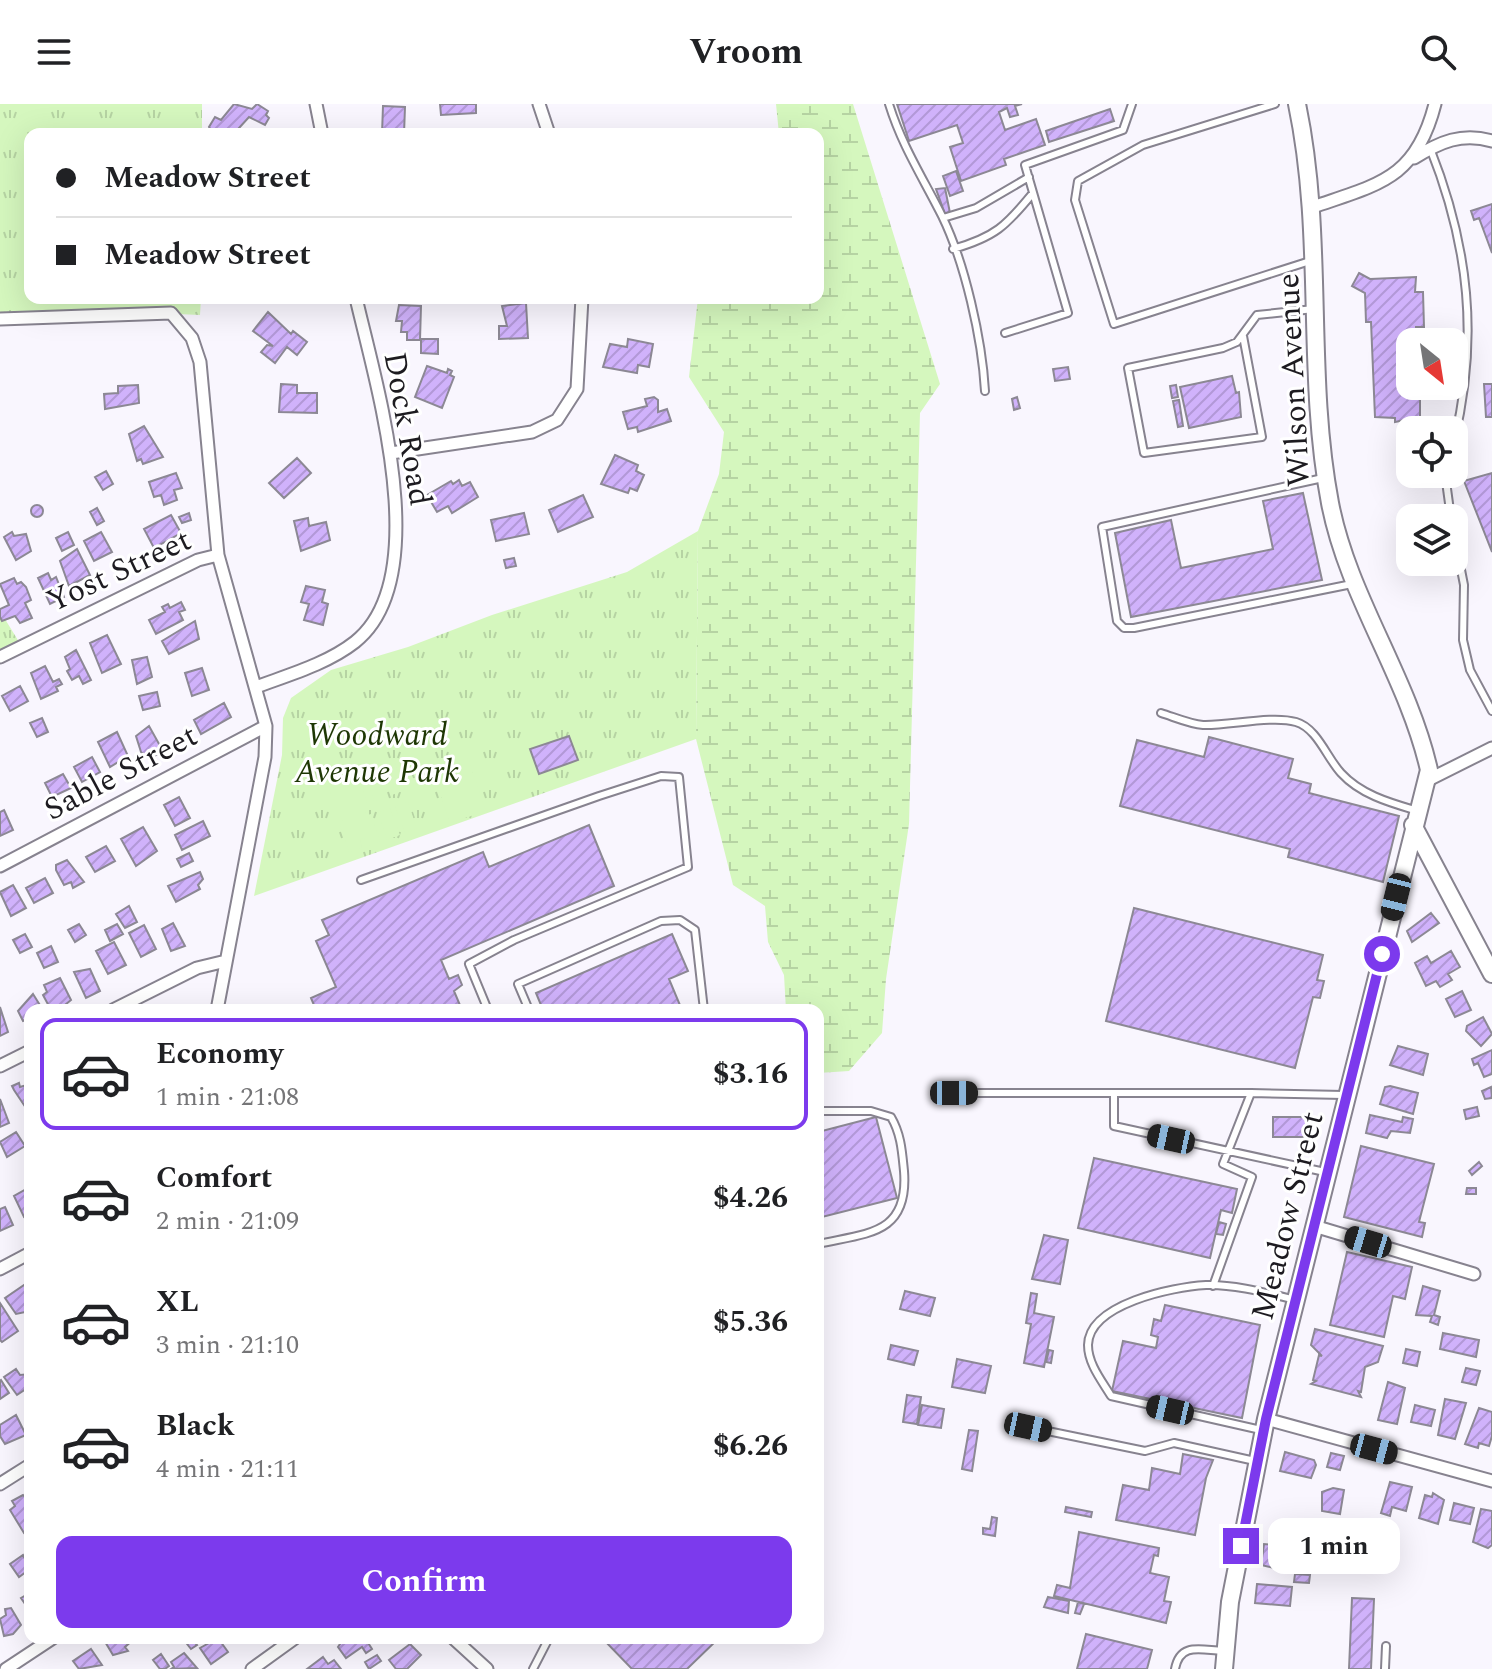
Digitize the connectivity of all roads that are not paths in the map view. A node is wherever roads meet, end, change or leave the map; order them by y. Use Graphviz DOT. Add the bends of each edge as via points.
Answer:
graph roads {
  1 [pos="316,104"];
  2 [pos="539,104"];
  3 [pos="889,104"];
  4 [pos="1132,104"];
  5 [pos="1275,104"];
  6 [pos="1297,104"];
  7 [pos="1435,104"];
  8 [pos="321,128"];
  9 [pos="547,128"];
  10 [pos="1492,141"];
  11 [pos="1430,148"];
  12 [pos="1412,159"];
  13 [pos="1029,177"];
  14 [pos="1033,193"];
  15 [pos="1313,207"];
  16 [pos="943,218"];
  17 [pos="953,249"];
  18 [pos="1315,259"];
  19 [pos="357,304"];
  20 [pos="582,304"];
  21 [pos="1317,309"];
  22 [pos="0,319"];
  23 [pos="1005,333"];
  24 [pos="1243,336"];
  25 [pos="985,391"];
  26 [pos="1460,416"];
  27 [pos="391,453"];
  28 [pos="1325,477"];
  29 [pos="218,555"];
  30 [pos="1462,576"];
  31 [pos="1355,583"];
  32 [pos="0,657"];
  33 [pos="256,687"];
  34 [pos="1492,711"];
  35 [pos="1161,713"];
  36 [pos="266,726"];
  37 [pos="1492,748"];
  38 [pos="1428,780"];
  39 [pos="1416,818"];
  40 [pos="0,866"];
  41 [pos="361,880"];
  42 [pos="226,961"];
  43 [pos="1492,974"];
  44 [pos="125,1004"];
  45 [pos="218,1004"];
  46 [pos="486,1004"];
  47 [pos="526,1004"];
  48 [pos="703,1004"];
  49 [pos="24,1054"];
  50 [pos="0,1066"];
  51 [pos="954,1093"];
  52 [pos="1114,1093"];
  53 [pos="1251,1093"];
  54 [pos="1347,1096"];
  55 [pos="824,1111"];
  56 [pos="1228,1151"];
  57 [pos="1328,1172"];
  58 [pos="1314,1226"];
  59 [pos="824,1243"];
  60 [pos="24,1256"];
  61 [pos="0,1269"];
  62 [pos="1474,1274"];
  63 [pos="1213,1286"];
  64 [pos="1296,1300"];
  65 [pos="1265,1425"];
  66 [pos="1028,1427"];
  67 [pos="1258,1461"];
  68 [pos="24,1469"];
  69 [pos="1492,1481"];
  70 [pos="0,1484"];
  71 [pos="44,1644"];
  72 [pos="287,1644"];
  73 [pos="460,1644"];
  74 [pos="546,1644"];
  75 [pos="1386,1646"];
  76 [pos="1226,1651"];
  77 [pos="6,1669"];
  78 [pos="252,1669"];
  79 [pos="487,1669"];
  80 [pos="533,1669"];
  81 [pos="1175,1669"];
  82 [pos="1224,1669"];
  83 [pos="1385,1669"];
  1 -- 8 [label="street"];
  2 -- 9 [label="street"];
  3 -- 16 [label="lane" via="909,159"];
  4 -- 13 [label="lane" via="1123,130 1025,165"];
  5 -- 18 [label="lane" via="1143,145 1078,181 1075,200 1114,324"];
  6 -- 15 [label="main road, Wilson Avenue"];
  7 -- 12 [label="street"];
  10 -- 11 [label="street" via="1474,137"];
  11 -- 12 [label="street"];
  11 -- 26 [label="lane" via="1452,203 1469,304"];
  12 -- 15 [label="street" via="1381,183"];
  13 -- 14 [label="lane"];
  13 -- 16 [label="lane" via="976,208"];
  14 -- 17 [label="lane" via="988,239"];
  14 -- 23 [label="lane" via="1068,313"];
  15 -- 18 [label="main road, Wilson Avenue"];
  16 -- 17 [label="lane"];
  17 -- 25 [label="lane" via="982,346"];
  18 -- 21 [label="main road, Wilson Avenue"];
  19 -- 27 [label="street, Dock Road"];
  20 -- 27 [label="street" via="577,389 557,420 532,432"];
  21 -- 24 [label="lane" via="1257,315"];
  21 -- 28 [label="main road, Wilson Avenue"];
  22 -- 29 [label="street" via="154,312 171,313 183,325 200,362"];
  24 -- 24 [label="lane" via="1223,348 1128,368 1144,453 1262,437"];
  27 -- 33 [label="street, Dock Road" via="397,528 376,616 355,642 312,666"];
  28 -- 31 [label="main road, Wilson Avenue"];
  28 -- 31 [label="lane" via="1102,527 1117,621 1134,628"];
  29 -- 32 [label="street, Yost Street"];
  29 -- 33 [label="street"];
  30 -- 34 [label="lane" via="1463,640 1470,670"];
  31 -- 38 [label="main road, Wilson Avenue" via="1420,735"];
  33 -- 36 [label="street"];
  35 -- 39 [label="lane" via="1203,725 1297,722 1317,739 1341,773"];
  36 -- 40 [label="street, Sable Street"];
  36 -- 42 [label="street" via="265,757"];
  37 -- 38 [label="street"];
  38 -- 39 [label="main road, Meadow Street"];
  39 -- 43 [label="main road"];
  39 -- 54 [label="main road, Meadow Street"];
  41 -- 46 [label="lane" via="599,796 661,776 679,777 688,867 469,964"];
  42 -- 44 [label="street" via="197,968"];
  42 -- 45 [label="street"];
  47 -- 48 [label="lane" via="518,984 661,921 680,920 695,930"];
  49 -- 50 [label="street"];
  51 -- 52 [label="lane"];
  52 -- 53 [label="lane"];
  52 -- 56 [label="lane" via="1114,1126"];
  53 -- 54 [label="lane"];
  53 -- 56 [label="lane"];
  54 -- 57 [label="main road, Meadow Street"];
  55 -- 59 [label="lane" via="871,1111 891,1117 901,1137 905,1189 901,1210 888,1224"];
  56 -- 57 [label="lane"];
  56 -- 63 [label="lane" via="1223,1164 1252,1177"];
  57 -- 58 [label="main road, Meadow Street"];
  58 -- 62 [label="street"];
  58 -- 64 [label="main road, Meadow Street"];
  60 -- 61 [label="street"];
  63 -- 64 [label="lane"];
  63 -- 65 [label="lane" via="1111,1309 1093,1325 1088,1346 1092,1365 1111,1396"];
  64 -- 65 [label="main road, Meadow Street"];
  65 -- 67 [label="main road, Meadow Street"];
  65 -- 69 [label="street"];
  66 -- 67 [label="lane" via="1145,1451 1174,1443"];
  67 -- 76 [label="main road, Meadow Street" via="1230,1602"];
  68 -- 70 [label="street"];
  71 -- 77 [label="street"];
  72 -- 78 [label="street"];
  73 -- 79 [label="street"];
  74 -- 80 [label="lane"];
  75 -- 83 [label="lane"];
  76 -- 81 [label="lane" via="1188,1648"];
  76 -- 82 [label="main road, Meadow Street"];
}
